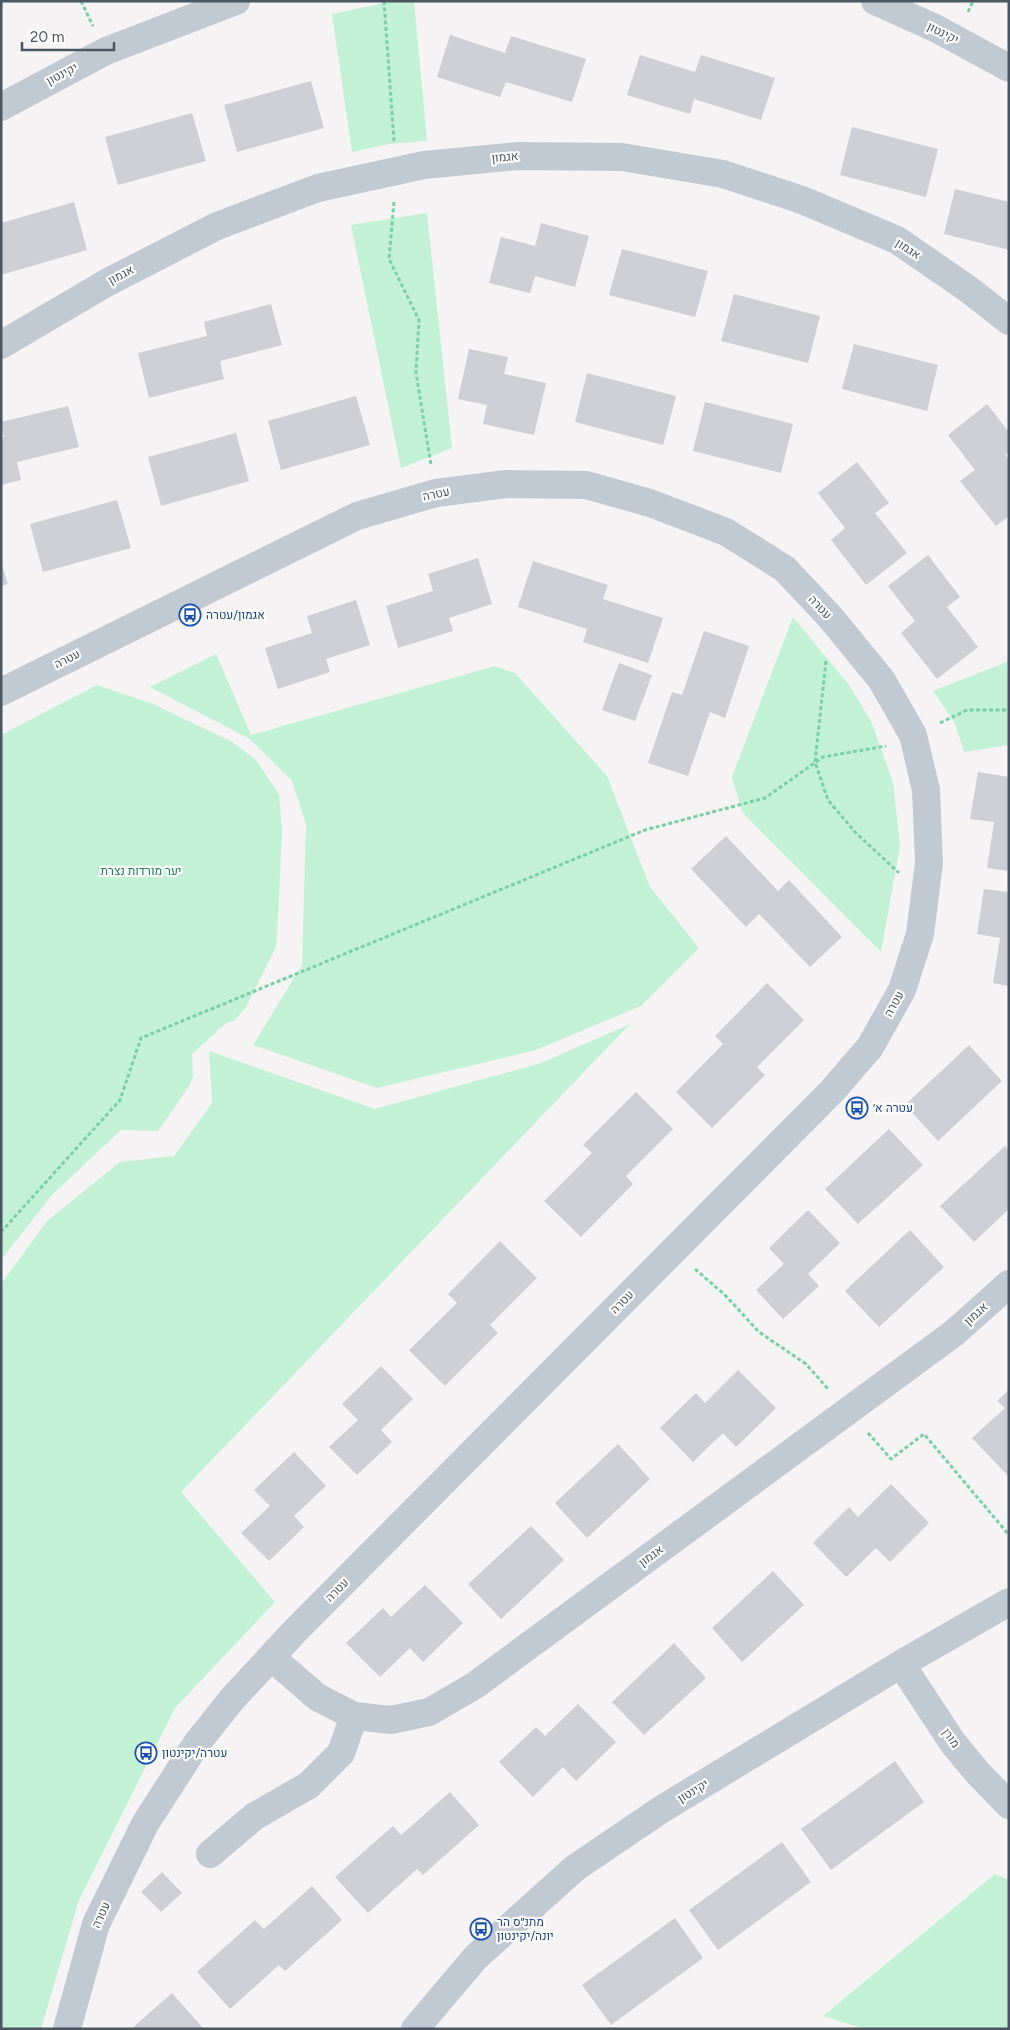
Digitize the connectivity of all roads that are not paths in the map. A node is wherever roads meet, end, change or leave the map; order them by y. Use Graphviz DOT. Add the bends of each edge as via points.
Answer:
graph roads {
  1 [pos="236,1"];
  2 [pos="875,1"];
  3 [pos="1009,68"];
  4 [pos="1,107"];
  5 [pos="1009,321"];
  6 [pos="1,346"];
  7 [pos="1,692"];
  8 [pos="1009,1284"];
  9 [pos="1009,1602"];
  10 [pos="271,1657"];
  11 [pos="902,1664"];
  12 [pos="354,1716"];
  13 [pos="1009,1805"];
  14 [pos="210,1854"];
  15 [pos="67,2029"];
  16 [pos="415,2029"];
  1 -- 4 [label="street, יקינטון" via="106,50"];
  2 -- 3 [label="street, יקינטון" via="935,28"];
  5 -- 6 [label="street, אגמון" via="896,240 802,200 723,174 622,157 518,156 424,165 318,188 217,226 108,282"];
  7 -- 10 [label="street, עטרה" via="357,516 436,492 506,484 586,485 650,503 726,532 785,569 881,679 913,735 926,790 929,863 920,934 902,990 870,1047 832,1091"];
  8 -- 12 [label="street, אגמון" via="954,1333 474,1686 429,1712 391,1720"];
  9 -- 11 [label="street, יקינטון"];
  10 -- 12 [label="street, אגמון" via="317,1697"];
  10 -- 15 [label="street, עטרה" via="197,1742 145,1824 96,1924"];
  11 -- 13 [label="street, מורן" via="953,1743"];
  11 -- 16 [label="street, יקינטון" via="662,1809 575,1868 476,1957"];
  12 -- 14 [label="street" via="341,1754 309,1785 255,1816"];
}
